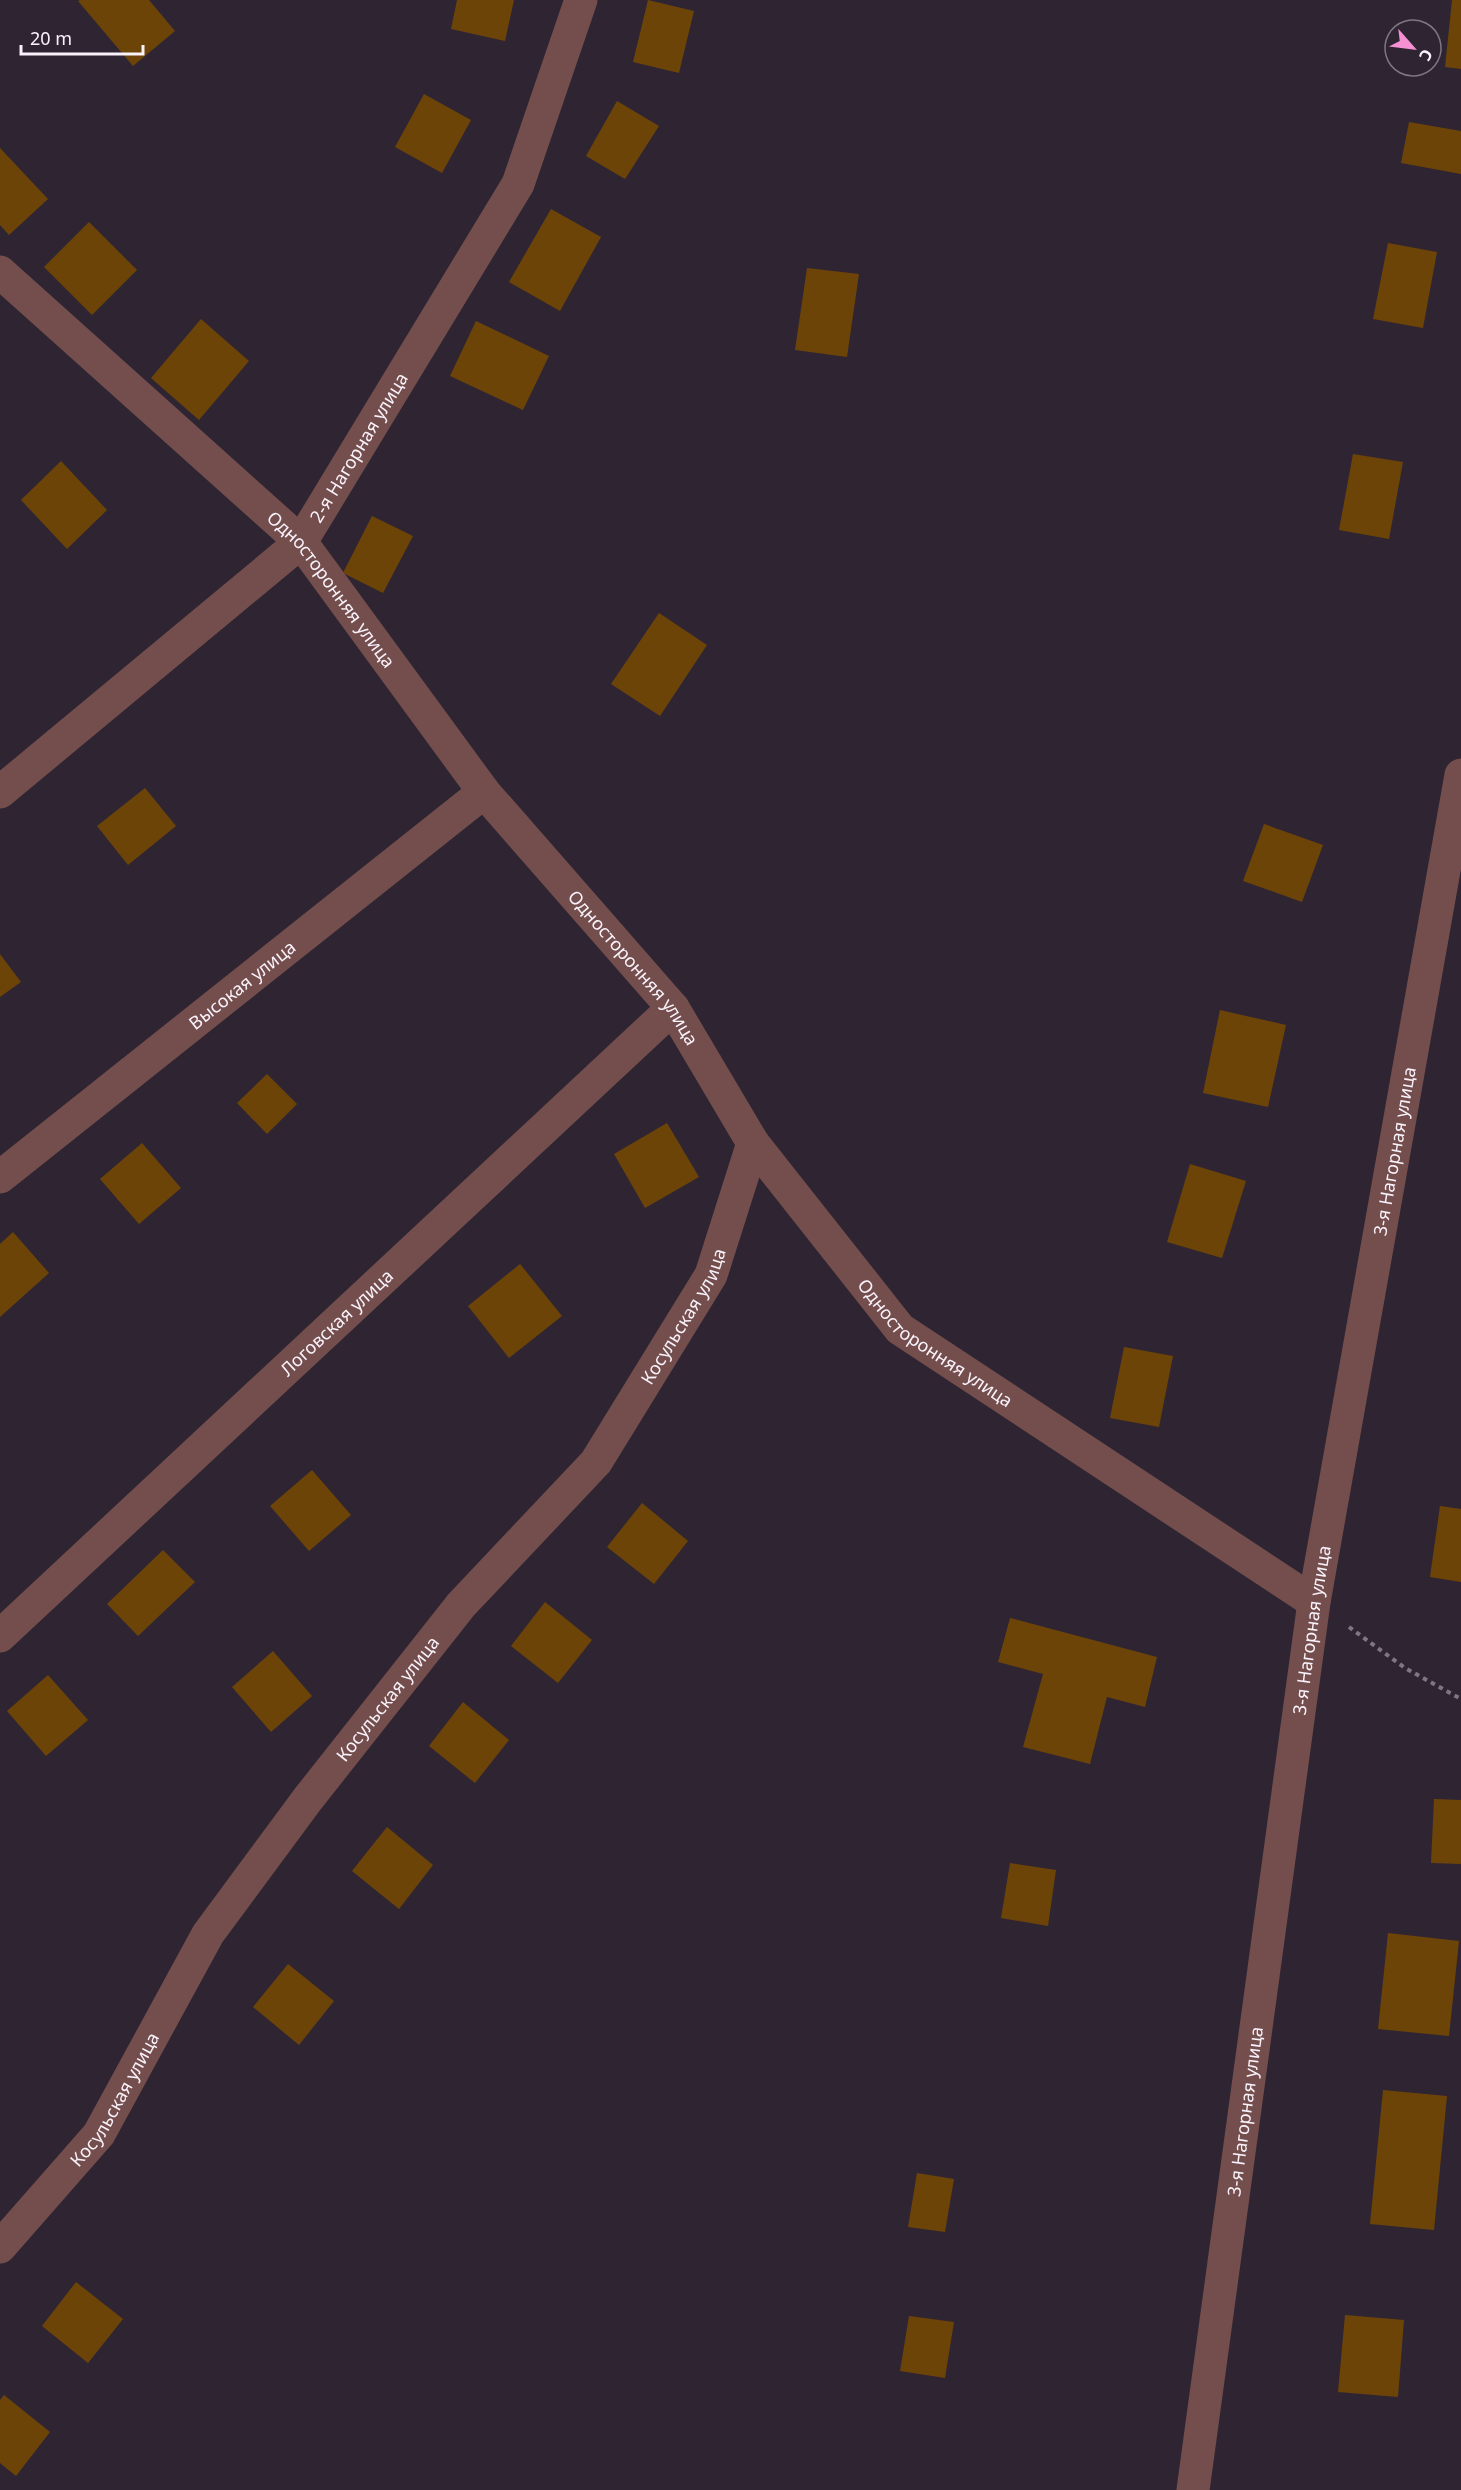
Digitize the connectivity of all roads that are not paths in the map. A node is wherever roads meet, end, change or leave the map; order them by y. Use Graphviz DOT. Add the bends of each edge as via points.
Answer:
graph roads {
  1 [pos="581,0"];
  2 [pos="0,272"];
  3 [pos="302,542"];
  4 [pos="1461,775"];
  5 [pos="0,792"];
  6 [pos="484,792"];
  7 [pos="673,1008"];
  8 [pos="753,1143"];
  9 [pos="0,1177"];
  10 [pos="1314,1602"];
  11 [pos="0,1636"];
  12 [pos="0,2247"];
  13 [pos="1193,2490"];
  1 -- 3 [label="street, 2-я Нагорная улица" via="518,184"];
  2 -- 3 [label="street, Односторонняя улица"];
  3 -- 5 [label="street, 2-я Нагорная улица"];
  3 -- 6 [label="street, Односторонняя улица"];
  4 -- 10 [label="street, 3-я Нагорная улица"];
  6 -- 7 [label="street, Односторонняя улица"];
  6 -- 9 [label="street, Высокая улица"];
  7 -- 8 [label="street, Односторонняя улица"];
  7 -- 11 [label="street, Логовская улица"];
  8 -- 10 [label="street, Односторонняя улица" via="900,1329"];
  8 -- 12 [label="street, Косульская улица" via="711,1275 596,1462 461,1605 307,1800 208,1934 99,2134"];
  10 -- 13 [label="street, 3-я Нагорная улица"];
}
